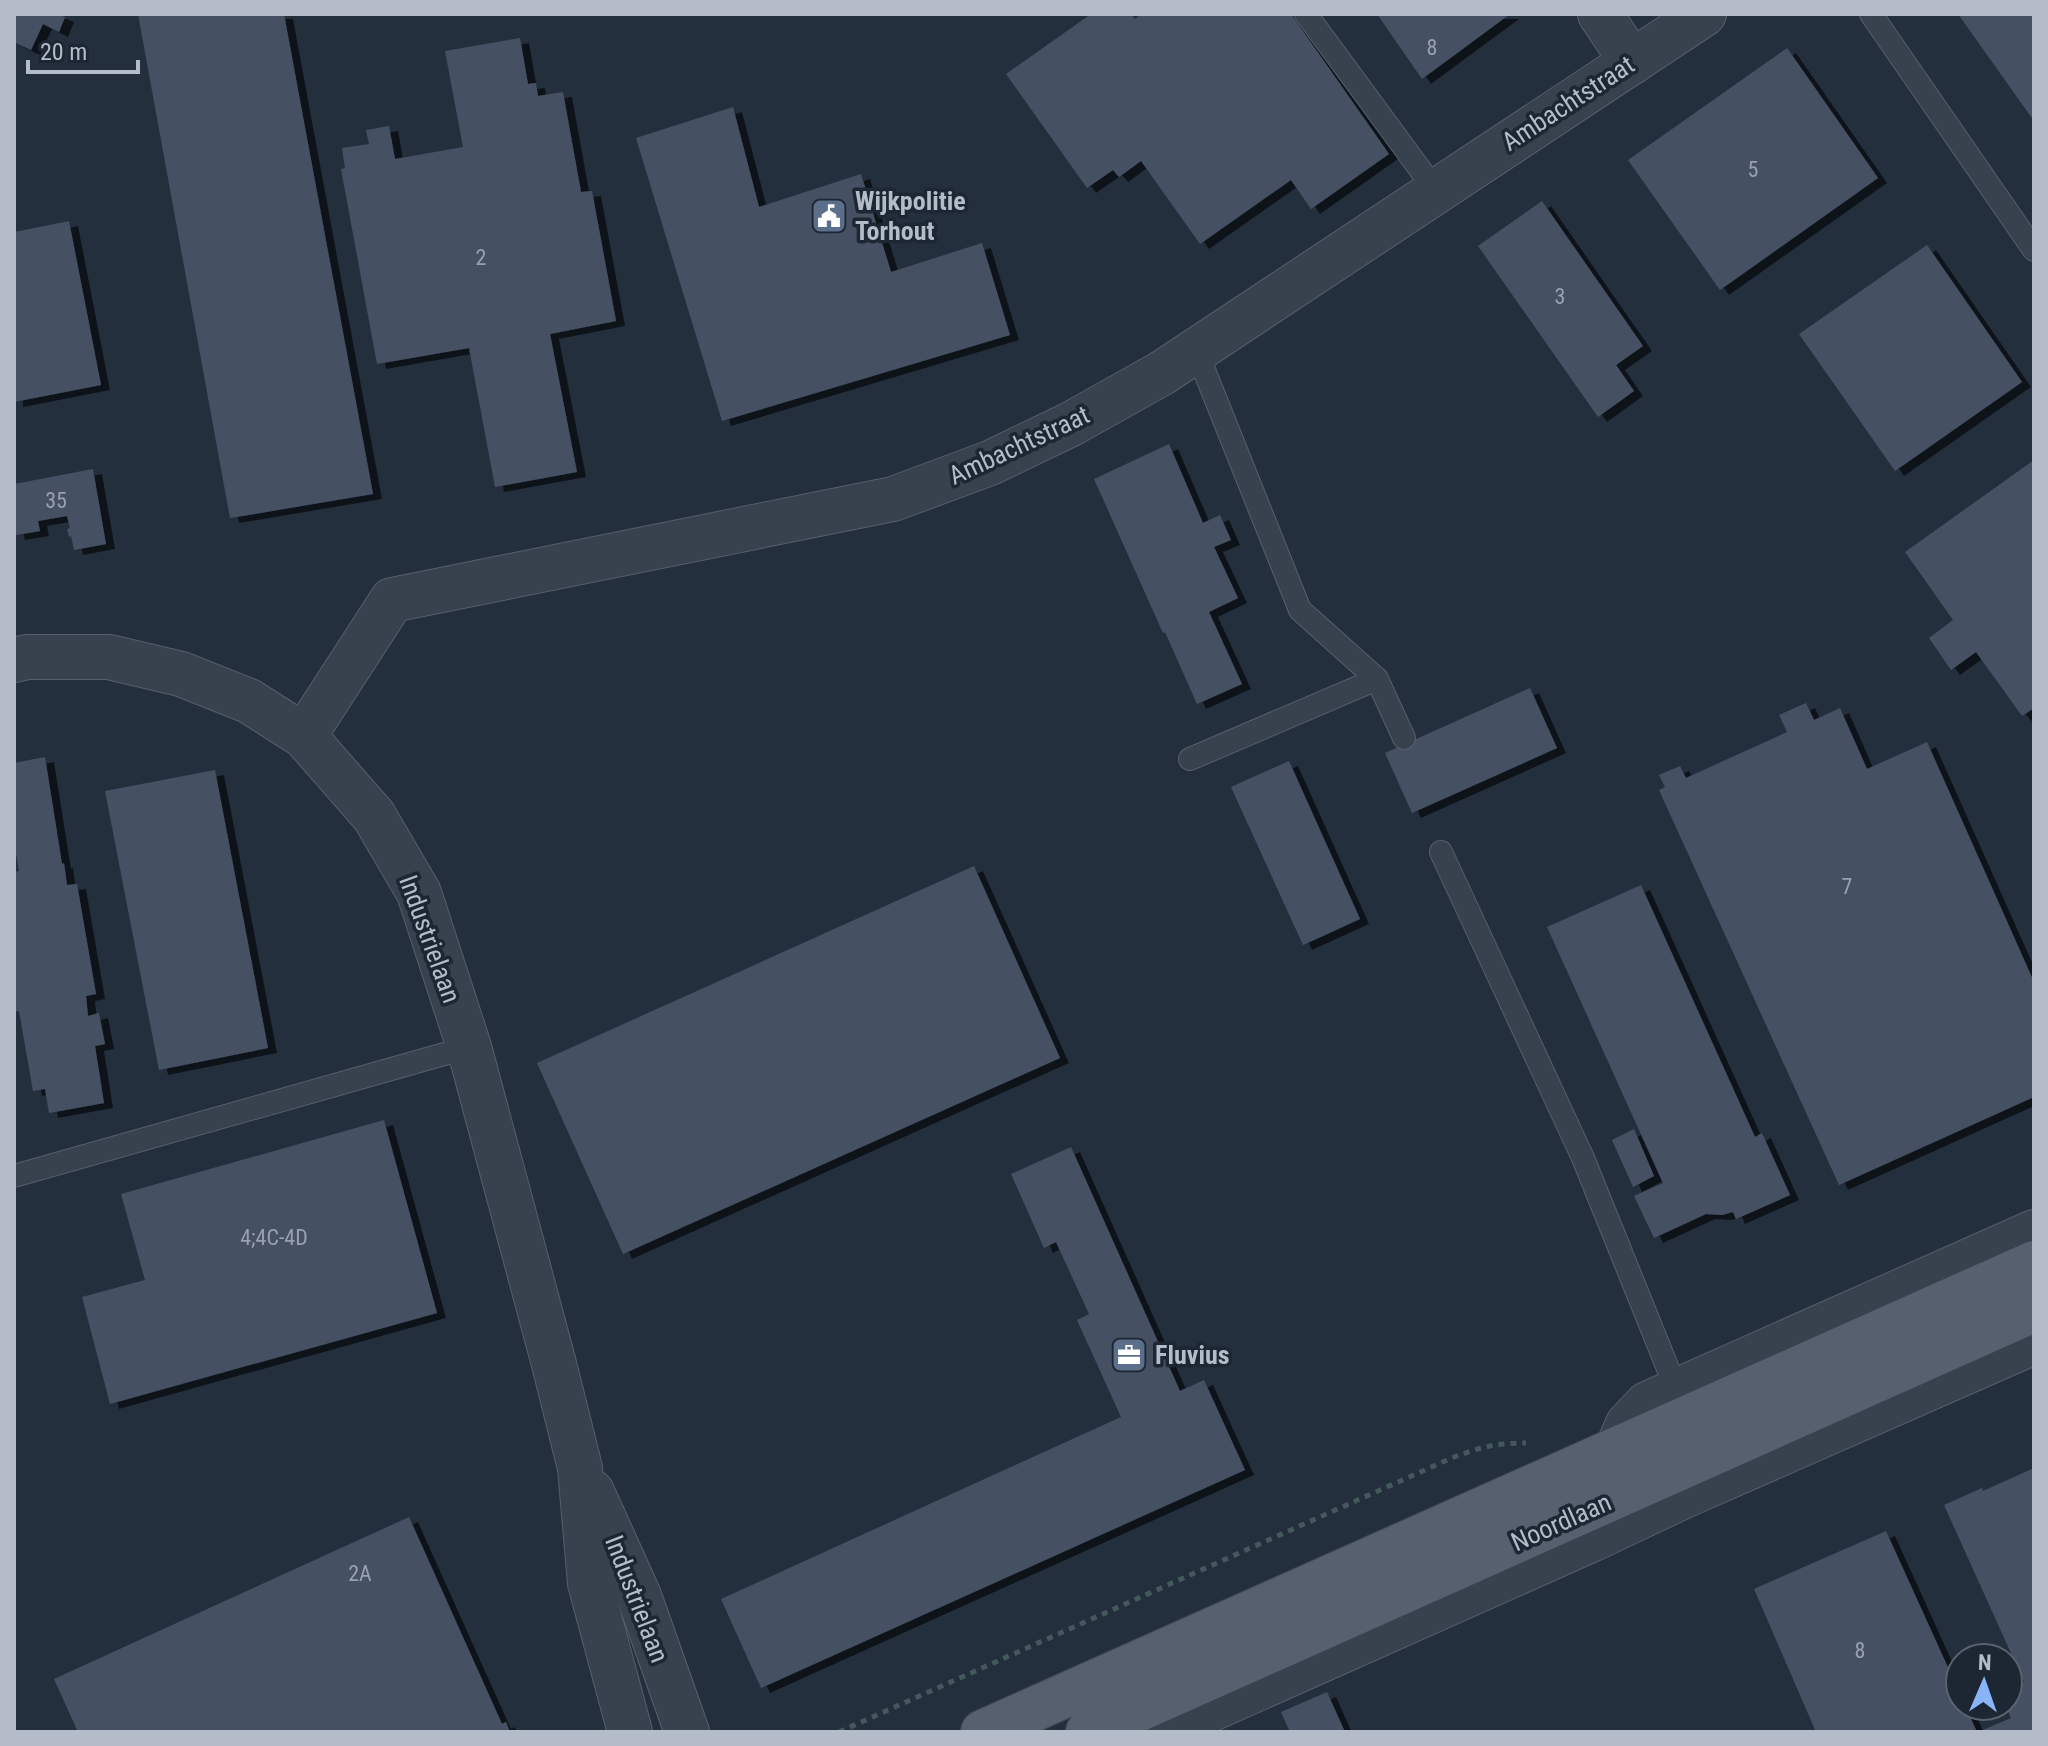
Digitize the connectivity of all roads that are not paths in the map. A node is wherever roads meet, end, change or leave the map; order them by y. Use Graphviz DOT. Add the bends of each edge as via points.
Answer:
graph roads {
  1 [pos="1306,14"];
  2 [pos="1600,14"];
  3 [pos="1704,14"];
  4 [pos="1871,14"];
  5 [pos="1632,62"];
  6 [pos="1436,191"];
  7 [pos="2034,250"];
  8 [pos="1196,350"];
  9 [pos="14,660"];
  10 [pos="1377,679"];
  11 [pos="304,736"];
  12 [pos="1404,738"];
  13 [pos="1190,759"];
  14 [pos="1441,852"];
  15 [pos="469,1047"];
  16 [pos="14,1176"];
  17 [pos="2034,1232"];
  18 [pos="2034,1263"];
  19 [pos="2034,1310"];
  20 [pos="2034,1342"];
  21 [pos="1677,1391"];
  22 [pos="1617,1449"];
  23 [pos="580,1468"];
  24 [pos="630,1732"];
  25 [pos="687,1732"];
  26 [pos="983,1732"];
  27 [pos="1088,1732"];
  28 [pos="1160,1732"];
  1 -- 6 [label="lane"];
  2 -- 5 [label="street"];
  3 -- 5 [label="street, Ambachtstraat"];
  4 -- 7 [label="lane"];
  5 -- 6 [label="street, Ambachtstraat"];
  6 -- 8 [label="street, Ambachtstraat"];
  8 -- 10 [label="lane" via="1300,610"];
  8 -- 11 [label="street, Ambachtstraat" via="1071,424 990,463 893,499 392,600"];
  9 -- 11 [label="street, Industrielaan" via="109,657 181,674 249,701"];
  10 -- 12 [label="lane"];
  10 -- 13 [label="lane"];
  11 -- 15 [label="street, Industrielaan" via="374,816 419,893"];
  14 -- 21 [label="lane" via="1583,1158"];
  15 -- 16 [label="lane"];
  15 -- 23 [label="street, Industrielaan"];
  17 -- 21 [label="street"];
  18 -- 22 [label="main road, Noordlaan"];
  19 -- 27 [label="main road, Noordlaan"];
  20 -- 28 [label="street, Noordlaan"];
  21 -- 22 [label="street" via="1647,1404 1628,1424"];
  22 -- 26 [label="main road, Noordlaan"];
  23 -- 24 [label="street, Industrielaan" via="590,1583"];
  23 -- 25 [label="street, Industrielaan" via="639,1596"];
}
